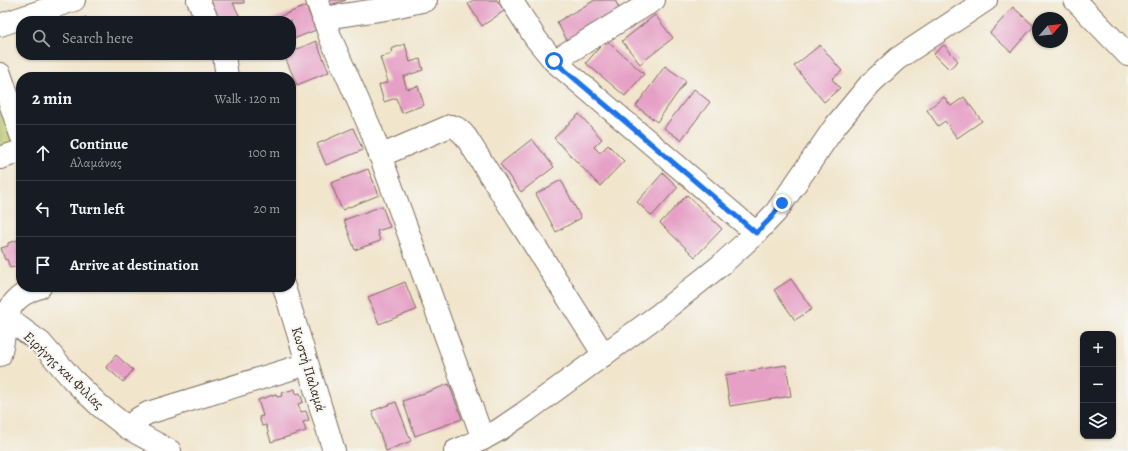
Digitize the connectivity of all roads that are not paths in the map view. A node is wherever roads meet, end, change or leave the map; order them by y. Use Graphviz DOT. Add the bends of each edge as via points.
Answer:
graph roads {
  1 [pos="74,0"];
  2 [pos="198,0"];
  3 [pos="426,0"];
  4 [pos="511,0"];
  5 [pos="654,0"];
  6 [pos="986,0"];
  7 [pos="1075,0"];
  8 [pos="320,9"];
  9 [pos="27,16"];
  10 [pos="206,16"];
  11 [pos="16,20"];
  12 [pos="0,25"];
  13 [pos="1128,55"];
  14 [pos="554,61"];
  15 [pos="0,74"];
  16 [pos="16,120"];
  17 [pos="16,153"];
  18 [pos="380,156"];
  19 [pos="0,158"];
  20 [pos="756,233"];
  21 [pos="30,292"];
  22 [pos="285,292"];
  23 [pos="4,315"];
  24 [pos="0,355"];
  25 [pos="604,355"];
  26 [pos="307,364"];
  27 [pos="128,428"];
  28 [pos="483,439"];
  29 [pos="170,451"];
  30 [pos="334,451"];
  31 [pos="455,451"];
  1 -- 9 [label="street"];
  2 -- 10 [label="street"];
  3 -- 8 [label="street" via="385,9"];
  4 -- 14 [label="street" via="536,39"];
  5 -- 14 [label="street"];
  6 -- 20 [label="street" via="897,59 870,84 836,125 776,212"];
  7 -- 13 [label="street"];
  8 -- 18 [label="street" via="366,115"];
  11 -- 12 [label="street"];
  14 -- 20 [label="street"];
  15 -- 16 [label="street"];
  17 -- 19 [label="street"];
  18 -- 25 [label="street" via="450,126 461,130"];
  18 -- 28 [label="street"];
  20 -- 25 [label="street" via="688,292"];
  21 -- 23 [label="street" via="14,302"];
  22 -- 26 [label="street, Κωστή Παλαμά"];
  23 -- 24 [label="street"];
  23 -- 27 [label="street, Ειρήνης και Φιλίας" via="41,343 88,396"];
  25 -- 28 [label="street" via="512,422"];
  26 -- 27 [label="street" via="148,413"];
  26 -- 30 [label="street, Κωστή Παλαμά"];
  27 -- 29 [label="street, Ειρήνης και Φιλίας"];
  28 -- 31 [label="street"];
}
